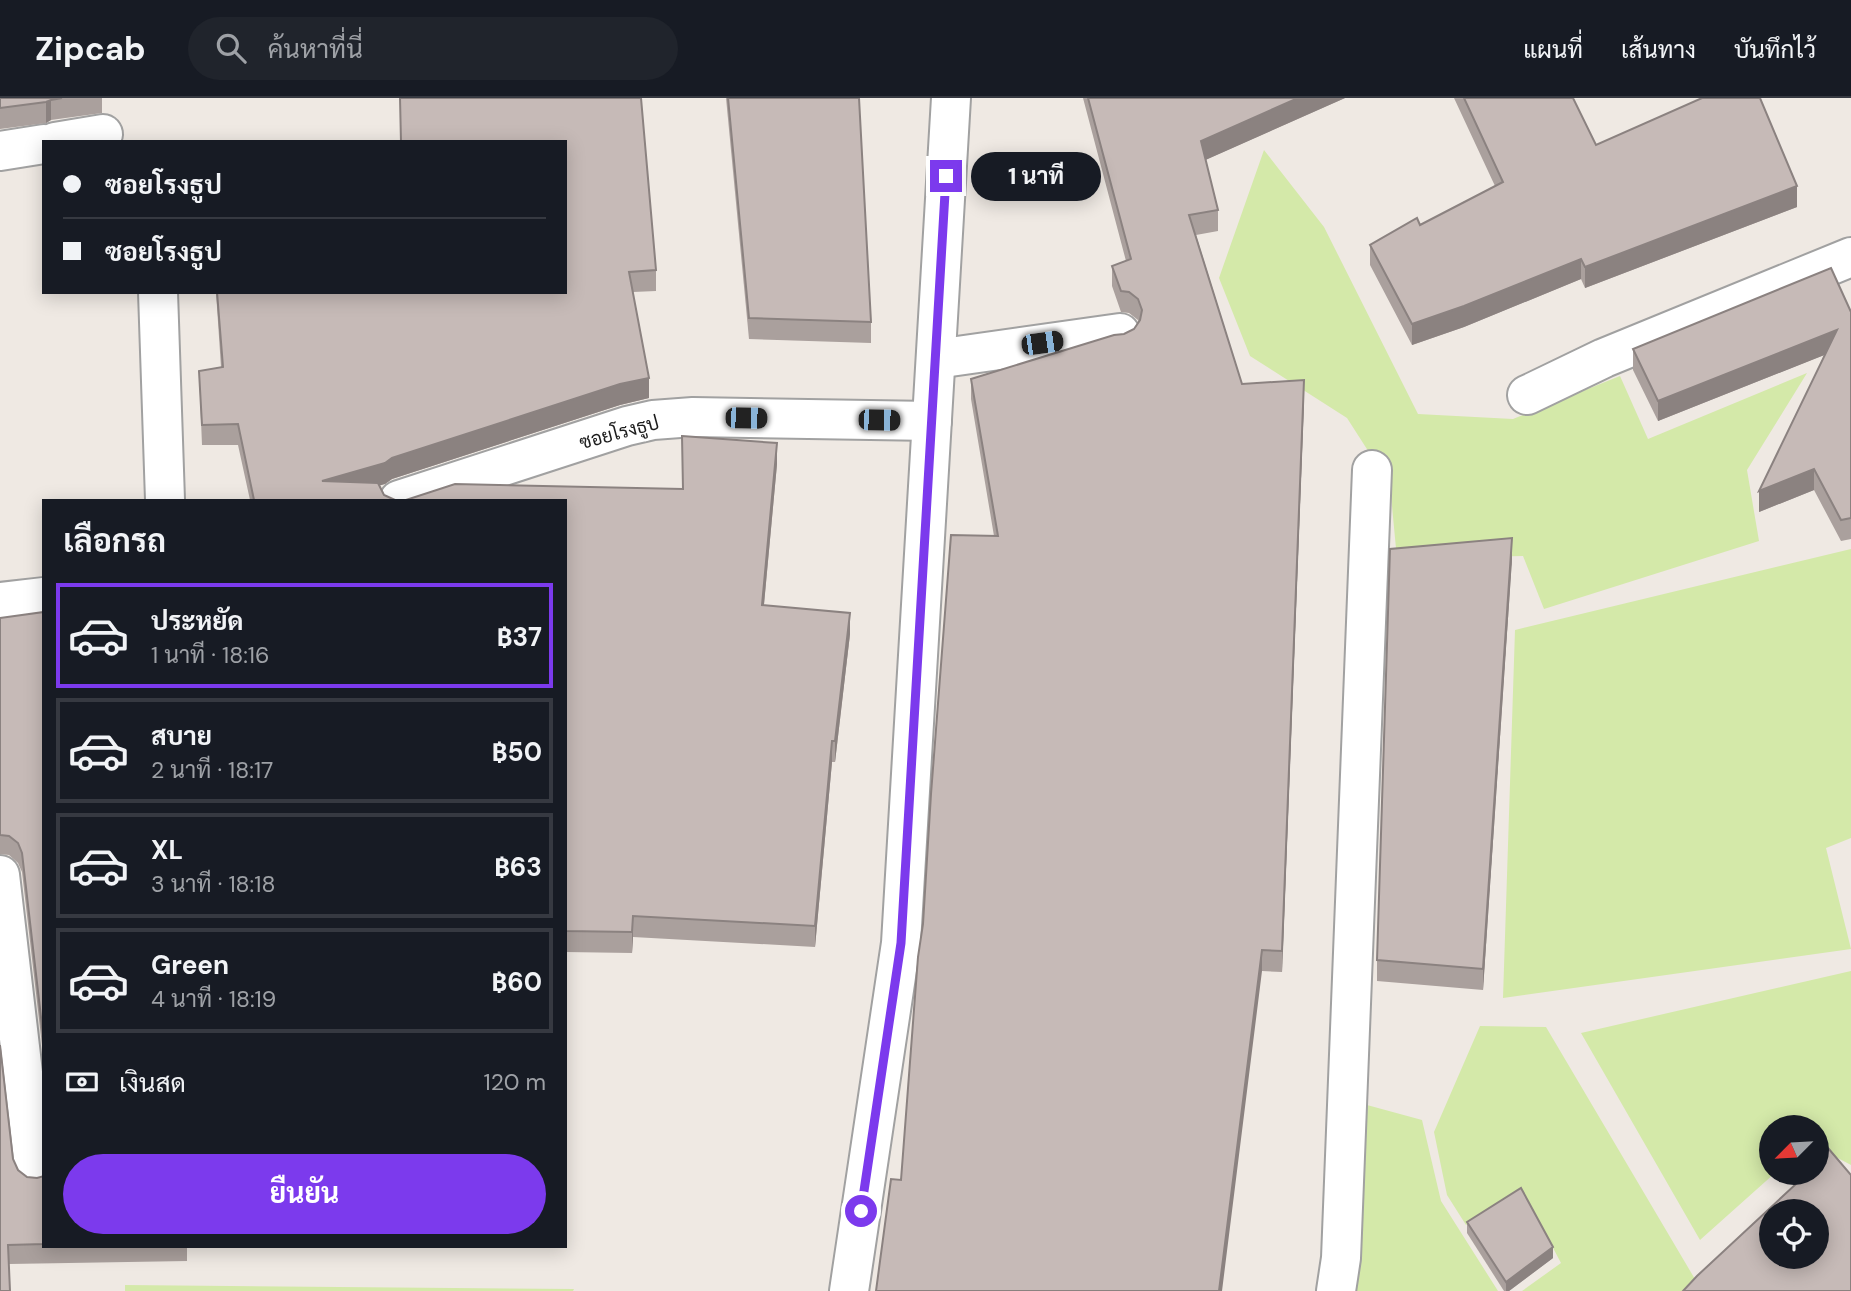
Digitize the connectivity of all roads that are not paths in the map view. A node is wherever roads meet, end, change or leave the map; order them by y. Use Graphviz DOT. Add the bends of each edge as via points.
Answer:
graph roads {
  1 [pos="951,98"];
  2 [pos="103,134"];
  3 [pos="67,140"];
  4 [pos="42,144"];
  5 [pos="0,151"];
  6 [pos="1851,257"];
  7 [pos="158,294"];
  8 [pos="1120,333"];
  9 [pos="936,359"];
  10 [pos="1527,395"];
  11 [pos="932,421"];
  12 [pos="1372,470"];
  13 [pos="165,499"];
  14 [pos="401,499"];
  15 [pos="42,597"];
  16 [pos="0,602"];
  17 [pos="0,875"];
  18 [pos="5,971"];
  19 [pos="35,1176"];
  20 [pos="849,1291"];
  21 [pos="1336,1291"];
  1 -- 9 [label="street"];
  2 -- 3 [label="street"];
  4 -- 5 [label="street"];
  6 -- 10 [label="street" via="1616,353"];
  7 -- 13 [label="street"];
  8 -- 9 [label="street"];
  9 -- 11 [label="street"];
  11 -- 14 [label="street, ซอยโรงธูป" via="653,420"];
  11 -- 20 [label="street" via="901,943"];
  12 -- 21 [label="street"];
  15 -- 16 [label="street"];
  17 -- 18 [label="street"];
  18 -- 19 [label="street"];
}
